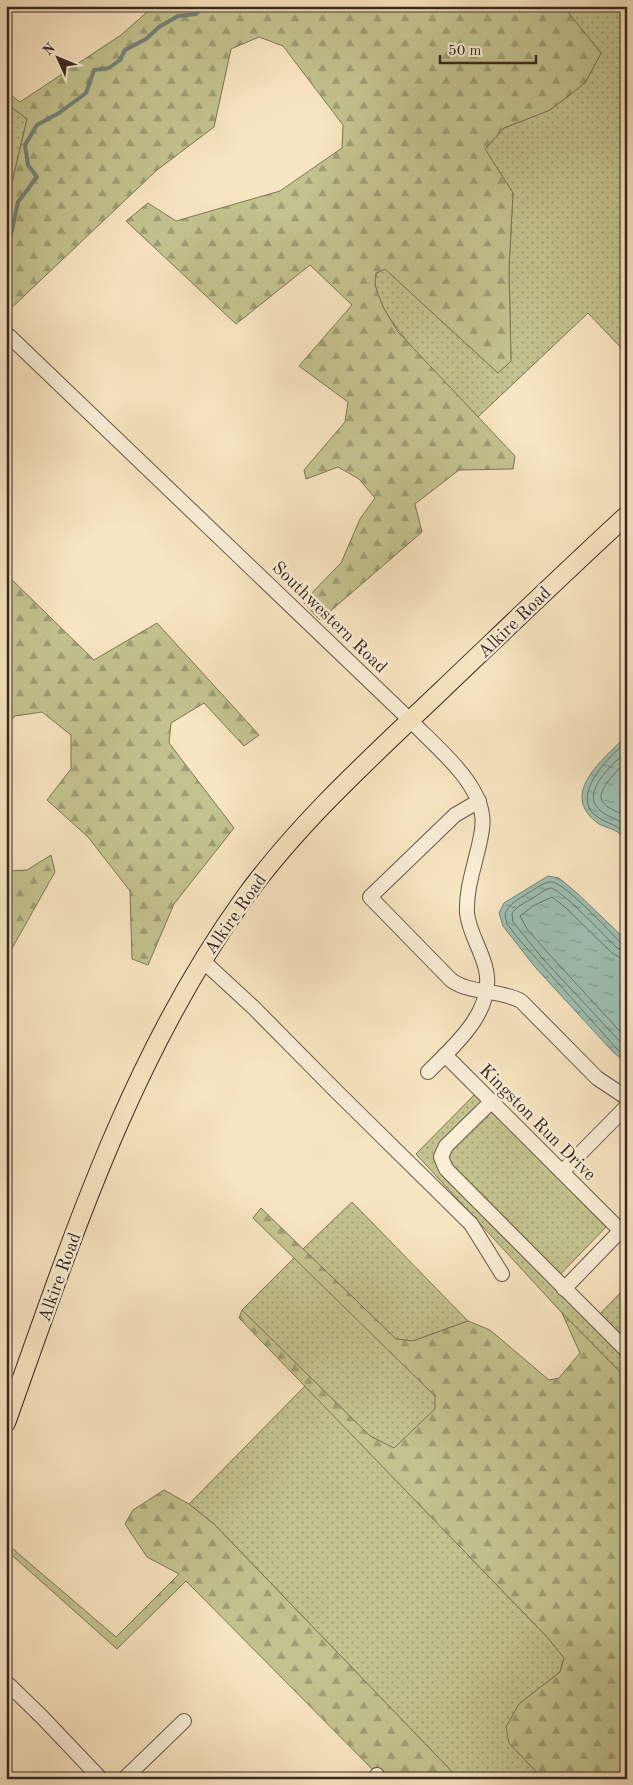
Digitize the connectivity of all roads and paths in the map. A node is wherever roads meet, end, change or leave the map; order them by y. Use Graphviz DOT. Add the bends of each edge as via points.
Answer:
graph roads {
  1 [pos="6,333"];
  2 [pos="627,515"];
  3 [pos="410,720"];
  4 [pos="479,801"];
  5 [pos="202,960"];
  6 [pos="485,990"];
  7 [pos="445,1055"];
  8 [pos="428,1072"];
  9 [pos="627,1098"];
  10 [pos="491,1102"];
  11 [pos="627,1106"];
  12 [pos="562,1172"];
  13 [pos="625,1231"];
  14 [pos="502,1274"];
  15 [pos="564,1290"];
  16 [pos="627,1351"];
  17 [pos="6,1423"];
  18 [pos="6,1682"];
  19 [pos="184,1721"];
  20 [pos="101,1779"];
  21 [pos="124,1779"];
  1 -- 3 [label="street, Southwestern Road"];
  2 -- 3 [label="main road, Alkire Road"];
  3 -- 4 [label="street, Southwestern Road" via="470,784"];
  3 -- 5 [label="main road, Alkire Road" via="284,847"];
  4 -- 6 [label="street, Southwestern Road" via="482,832 467,898 467,913 486,969"];
  4 -- 6 [label="street" via="455,815 370,897 451,980 466,988"];
  5 -- 14 [label="street" via="471,1224"];
  5 -- 17 [label="main road, Alkire Road" via="164,1027 121,1115 67,1252"];
  6 -- 7 [label="street, Southwestern Road" via="475,1021"];
  6 -- 9 [label="street" via="521,1001 598,1078"];
  7 -- 8 [label="street, Southwestern Road"];
  7 -- 10 [label="street, Kingston Run Drive"];
  10 -- 12 [label="street, Kingston Run Drive"];
  10 -- 15 [label="street" via="446,1146 440,1157 446,1170"];
  11 -- 12 [label="street"];
  12 -- 13 [label="street, Kingston Run Drive"];
  13 -- 15 [label="street"];
  15 -- 16 [label="street"];
  18 -- 20 [label="street"];
  19 -- 21 [label="street"];
}
